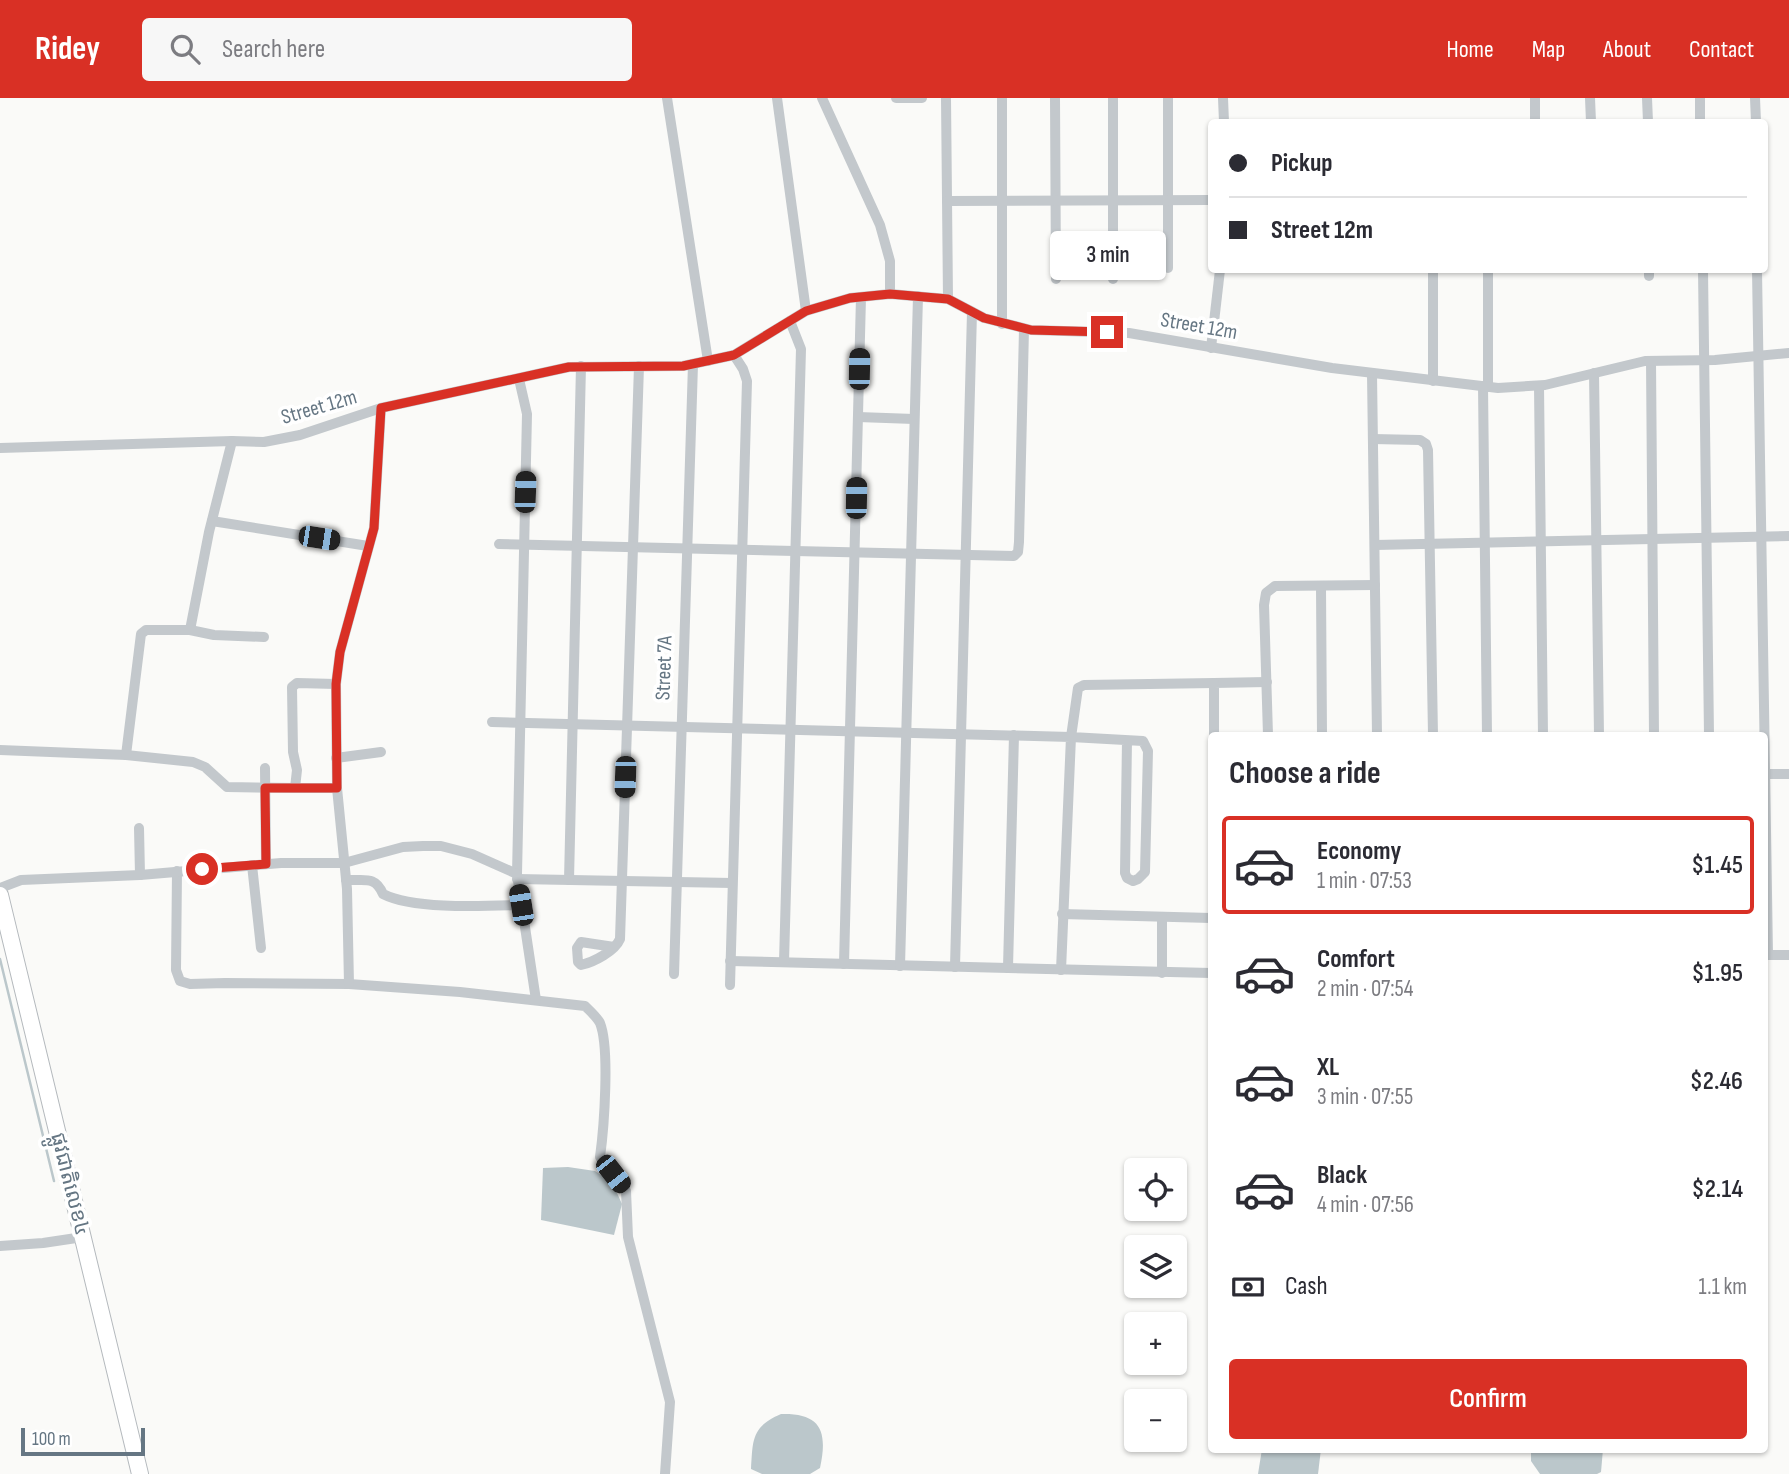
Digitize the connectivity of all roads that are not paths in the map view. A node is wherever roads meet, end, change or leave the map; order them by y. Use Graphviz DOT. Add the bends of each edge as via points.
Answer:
graph roads {
  1 [pos="669,98"];
  2 [pos="777,98"];
  3 [pos="822,98"];
  4 [pos="896,98"];
  5 [pos="922,98"];
  6 [pos="946,98"];
  7 [pos="1002,98"];
  8 [pos="1055,98"];
  9 [pos="1113,98"];
  10 [pos="1168,98"];
  11 [pos="1223,98"];
  12 [pos="1535,98"];
  13 [pos="1590,98"];
  14 [pos="1647,98"];
  15 [pos="1700,98"];
  16 [pos="1755,98"];
  17 [pos="1224,119"];
  18 [pos="1535,119"];
  19 [pos="1591,119"];
  20 [pos="1648,119"];
  21 [pos="1700,119"];
  22 [pos="1756,119"];
  23 [pos="1168,199"];
  24 [pos="1002,200"];
  25 [pos="1056,200"];
  26 [pos="1113,200"];
  27 [pos="1208,200"];
  28 [pos="947,201"];
  29 [pos="1168,268"];
  30 [pos="1220,273"];
  31 [pos="1433,273"];
  32 [pos="1488,273"];
  33 [pos="1703,273"];
  34 [pos="1757,273"];
  35 [pos="1056,279"];
  36 [pos="1113,279"];
  37 [pos="890,294"];
  38 [pos="918,296"];
  39 [pos="861,297"];
  40 [pos="948,299"];
  41 [pos="806,311"];
  42 [pos="972,312"];
  43 [pos="790,321"];
  44 [pos="1002,324"];
  45 [pos="1024,329"];
  46 [pos="1211,348"];
  47 [pos="1789,353"];
  48 [pos="734,355"];
  49 [pos="1758,356"];
  50 [pos="1651,361"];
  51 [pos="1703,361"];
  52 [pos="708,362"];
  53 [pos="692,364"];
  54 [pos="581,366"];
  55 [pos="639,366"];
  56 [pos="1594,373"];
  57 [pos="1373,374"];
  58 [pos="519,379"];
  59 [pos="1433,381"];
  60 [pos="1485,386"];
  61 [pos="1539,386"];
  62 [pos="381,408"];
  63 [pos="858,417"];
  64 [pos="914,419"];
  65 [pos="1373,439"];
  66 [pos="232,441"];
  67 [pos="0,448"];
  68 [pos="212,521"];
  69 [pos="1761,536"];
  70 [pos="1789,536"];
  71 [pos="1706,537"];
  72 [pos="1653,539"];
  73 [pos="1596,540"];
  74 [pos="1541,541"];
  75 [pos="1485,543"];
  76 [pos="499,544"];
  77 [pos="1431,544"];
  78 [pos="524,545"];
  79 [pos="1375,545"];
  80 [pos="368,546"];
  81 [pos="577,546"];
  82 [pos="633,547"];
  83 [pos="687,548"];
  84 [pos="742,549"];
  85 [pos="796,550"];
  86 [pos="855,552"];
  87 [pos="911,553"];
  88 [pos="965,554"];
  89 [pos="1375,585"];
  90 [pos="1321,587"];
  91 [pos="190,630"];
  92 [pos="264,637"];
  93 [pos="1214,682"];
  94 [pos="1267,682"];
  95 [pos="336,684"];
  96 [pos="492,722"];
  97 [pos="520,723"];
  98 [pos="573,724"];
  99 [pos="627,726"];
  100 [pos="682,727"];
  101 [pos="736,728"];
  102 [pos="790,730"];
  103 [pos="850,731"];
  104 [pos="906,732"];
  105 [pos="1214,732"];
  106 [pos="1268,732"];
  107 [pos="1322,732"];
  108 [pos="1377,732"];
  109 [pos="1433,732"];
  110 [pos="1487,732"];
  111 [pos="1543,732"];
  112 [pos="1599,732"];
  113 [pos="1654,732"];
  114 [pos="1709,732"];
  115 [pos="1764,732"];
  116 [pos="961,734"];
  117 [pos="1014,735"];
  118 [pos="1071,737"];
  119 [pos="1128,741"];
  120 [pos="0,750"];
  121 [pos="381,752"];
  122 [pos="126,755"];
  123 [pos="336,758"];
  124 [pos="265,768"];
  125 [pos="1768,774"];
  126 [pos="1789,774"];
  127 [pos="265,788"];
  128 [pos="295,788"];
  129 [pos="337,788"];
  130 [pos="139,828"];
  131 [pos="344,863"];
  132 [pos="266,864"];
  133 [pos="252,865"];
  134 [pos="177,871"];
  135 [pos="140,875"];
  136 [pos="517,877"];
  137 [pos="346,880"];
  138 [pos="569,880"];
  139 [pos="622,881"];
  140 [pos="677,882"];
  141 [pos="732,883"];
  142 [pos="0,888"];
  143 [pos="0,895"];
  144 [pos="521,905"];
  145 [pos="1062,914"];
  146 [pos="1162,917"];
  147 [pos="1208,918"];
  148 [pos="261,947"];
  149 [pos="614,947"];
  150 [pos="1768,955"];
  151 [pos="1789,955"];
  152 [pos="730,961"];
  153 [pos="784,962"];
  154 [pos="844,964"];
  155 [pos="900,965"];
  156 [pos="954,967"];
  157 [pos="1008,968"];
  158 [pos="1061,970"];
  159 [pos="1161,972"];
  160 [pos="1208,973"];
  161 [pos="674,974"];
  162 [pos="349,984"];
  163 [pos="730,985"];
  164 [pos="536,1000"];
  165 [pos="83,1237"];
  166 [pos="0,1246"];
  167 [pos="140,1474"];
  168 [pos="665,1474"];
  1 -- 52 [label="street"];
  2 -- 41 [label="street"];
  3 -- 37 [label="street" via="880,225 890,261"];
  4 -- 5 [label="street"];
  6 -- 28 [label="street"];
  7 -- 24 [label="street"];
  8 -- 25 [label="street"];
  9 -- 26 [label="street"];
  10 -- 23 [label="street"];
  11 -- 17 [label="street"];
  12 -- 18 [label="street"];
  13 -- 19 [label="street"];
  14 -- 20 [label="street"];
  15 -- 21 [label="street"];
  16 -- 22 [label="street"];
  23 -- 26 [label="street"];
  23 -- 27 [label="street"];
  23 -- 29 [label="street"];
  24 -- 25 [label="street"];
  24 -- 28 [label="street"];
  24 -- 44 [label="street"];
  25 -- 26 [label="street"];
  25 -- 35 [label="street"];
  26 -- 36 [label="street"];
  28 -- 40 [label="street"];
  30 -- 46 [label="street"];
  31 -- 59 [label="street"];
  32 -- 60 [label="street"];
  33 -- 51 [label="street"];
  34 -- 49 [label="street"];
  37 -- 38 [label="street, Street 12m"];
  37 -- 39 [label="street, Street 12m"];
  38 -- 40 [label="street, Street 12m"];
  38 -- 64 [label="street"];
  39 -- 41 [label="street, Street 12m"];
  39 -- 63 [label="street"];
  40 -- 42 [label="street, Street 12m"];
  41 -- 43 [label="street, Street 12m"];
  42 -- 44 [label="street, Street 12m"];
  42 -- 88 [label="street"];
  43 -- 48 [label="street, Street 12m"];
  43 -- 85 [label="street" via="801,349"];
  44 -- 45 [label="street, Street 12m"];
  45 -- 46 [label="street, Street 12m" via="1129,333"];
  45 -- 88 [label="street" via="1018,552 1004,557"];
  46 -- 57 [label="street, Street 12m"];
  47 -- 49 [label="street, Street 12m"];
  48 -- 52 [label="street, Street 12m"];
  48 -- 84 [label="street" via="747,381"];
  49 -- 51 [label="street, Street 12m"];
  49 -- 69 [label="street"];
  50 -- 51 [label="street, Street 12m"];
  50 -- 56 [label="street, Street 12m"];
  50 -- 72 [label="street"];
  51 -- 71 [label="street"];
  52 -- 53 [label="street, Street 12m"];
  53 -- 55 [label="street, Street 12m"];
  53 -- 83 [label="street, Street 7A"];
  54 -- 55 [label="street, Street 12m"];
  54 -- 58 [label="street, Street 12m"];
  54 -- 81 [label="street"];
  55 -- 82 [label="street"];
  56 -- 61 [label="street, Street 12m"];
  56 -- 73 [label="street"];
  57 -- 59 [label="street, Street 12m"];
  57 -- 65 [label="street"];
  58 -- 62 [label="street, Street 12m"];
  58 -- 78 [label="street" via="527,414"];
  59 -- 60 [label="street, Street 12m"];
  60 -- 61 [label="street, Street 12m"];
  60 -- 75 [label="street"];
  61 -- 74 [label="street"];
  62 -- 66 [label="street, Street 12m" via="300,435 264,442"];
  62 -- 80 [label="street" via="374,528"];
  63 -- 64 [label="street"];
  63 -- 86 [label="street"];
  64 -- 87 [label="street"];
  65 -- 77 [label="street" via="1426,444"];
  65 -- 79 [label="street"];
  66 -- 67 [label="street, Street 12m"];
  66 -- 68 [label="street"];
  68 -- 80 [label="street"];
  68 -- 91 [label="street"];
  69 -- 70 [label="street"];
  69 -- 71 [label="street"];
  69 -- 115 [label="street"];
  71 -- 72 [label="street"];
  71 -- 114 [label="street"];
  72 -- 73 [label="street"];
  72 -- 113 [label="street"];
  73 -- 74 [label="street"];
  73 -- 112 [label="street"];
  74 -- 75 [label="street"];
  74 -- 111 [label="street"];
  75 -- 77 [label="street"];
  75 -- 110 [label="street"];
  76 -- 78 [label="street"];
  77 -- 79 [label="street"];
  77 -- 109 [label="street"];
  78 -- 81 [label="street"];
  78 -- 97 [label="street"];
  79 -- 89 [label="street"];
  80 -- 95 [label="street"];
  81 -- 82 [label="street"];
  81 -- 98 [label="street"];
  82 -- 83 [label="street"];
  82 -- 99 [label="street"];
  83 -- 84 [label="street"];
  83 -- 100 [label="street, Street 7A"];
  84 -- 85 [label="street"];
  84 -- 101 [label="street"];
  85 -- 86 [label="street"];
  85 -- 102 [label="street"];
  86 -- 87 [label="street"];
  86 -- 103 [label="street"];
  87 -- 88 [label="street"];
  87 -- 104 [label="street"];
  88 -- 116 [label="street"];
  89 -- 90 [label="street"];
  89 -- 108 [label="street"];
  90 -- 94 [label="street" via="1275,586 1266,593"];
  90 -- 107 [label="street"];
  91 -- 92 [label="street"];
  91 -- 122 [label="street" via="146,630 141,634"];
  93 -- 94 [label="street"];
  93 -- 105 [label="street"];
  93 -- 118 [label="street" via="1084,685 1075,699"];
  94 -- 106 [label="street"];
  95 -- 123 [label="street"];
  95 -- 128 [label="street" via="297,683 292,687"];
  96 -- 97 [label="street"];
  97 -- 98 [label="street"];
  97 -- 136 [label="street"];
  98 -- 99 [label="street"];
  98 -- 138 [label="street"];
  99 -- 100 [label="street"];
  99 -- 139 [label="street"];
  100 -- 101 [label="street"];
  100 -- 140 [label="street, Street 7A"];
  101 -- 102 [label="street"];
  101 -- 141 [label="street"];
  102 -- 103 [label="street"];
  102 -- 153 [label="street"];
  103 -- 104 [label="street"];
  103 -- 154 [label="street"];
  104 -- 116 [label="street"];
  104 -- 155 [label="street"];
  116 -- 117 [label="street"];
  116 -- 156 [label="street"];
  117 -- 118 [label="street"];
  117 -- 157 [label="street"];
  118 -- 119 [label="street"];
  118 -- 145 [label="street"];
  119 -- 119 [label="street" via="1143,741 1149,770 1145,872 1133,881 1125,873"];
  120 -- 122 [label="street"];
  121 -- 123 [label="street"];
  122 -- 127 [label="street" via="193,762 227,787"];
  123 -- 129 [label="street"];
  124 -- 127 [label="street"];
  125 -- 126 [label="street"];
  127 -- 128 [label="street"];
  127 -- 132 [label="street"];
  128 -- 129 [label="street"];
  129 -- 131 [label="street"];
  130 -- 135 [label="street"];
  131 -- 132 [label="street"];
  131 -- 136 [label="street" via="403,847 441,846 472,854"];
  131 -- 137 [label="street"];
  132 -- 133 [label="street"];
  133 -- 134 [label="street"];
  133 -- 148 [label="street"];
  134 -- 135 [label="street"];
  134 -- 162 [label="street" via="176,970 180,981"];
  135 -- 142 [label="street" via="21,880"];
  136 -- 138 [label="street"];
  136 -- 144 [label="street"];
  137 -- 144 [label="street" via="374,881 383,894 404,901"];
  137 -- 162 [label="street"];
  138 -- 139 [label="street"];
  139 -- 140 [label="street"];
  139 -- 149 [label="street" via="620,939"];
  140 -- 141 [label="street"];
  140 -- 161 [label="street, Street 7A"];
  141 -- 152 [label="street"];
  143 -- 165 [label="highway, ផ្លូវជាតិលេខ៤"];
  144 -- 164 [label="street"];
  145 -- 146 [label="street"];
  145 -- 158 [label="street"];
  146 -- 147 [label="street"];
  146 -- 159 [label="street"];
  150 -- 151 [label="street"];
  152 -- 153 [label="street"];
  152 -- 163 [label="street"];
  153 -- 154 [label="street"];
  154 -- 155 [label="street"];
  155 -- 156 [label="street"];
  156 -- 157 [label="street"];
  157 -- 158 [label="street"];
  158 -- 159 [label="street"];
  159 -- 160 [label="street"];
  162 -- 164 [label="street"];
  164 -- 168 [label="street" via="585,1006 599,1021 604,1043 600,1157 626,1191 628,1237 670,1402"];
  165 -- 166 [label="street"];
  165 -- 167 [label="highway, ផ្លូវជាតិលេខ៤"];
}
